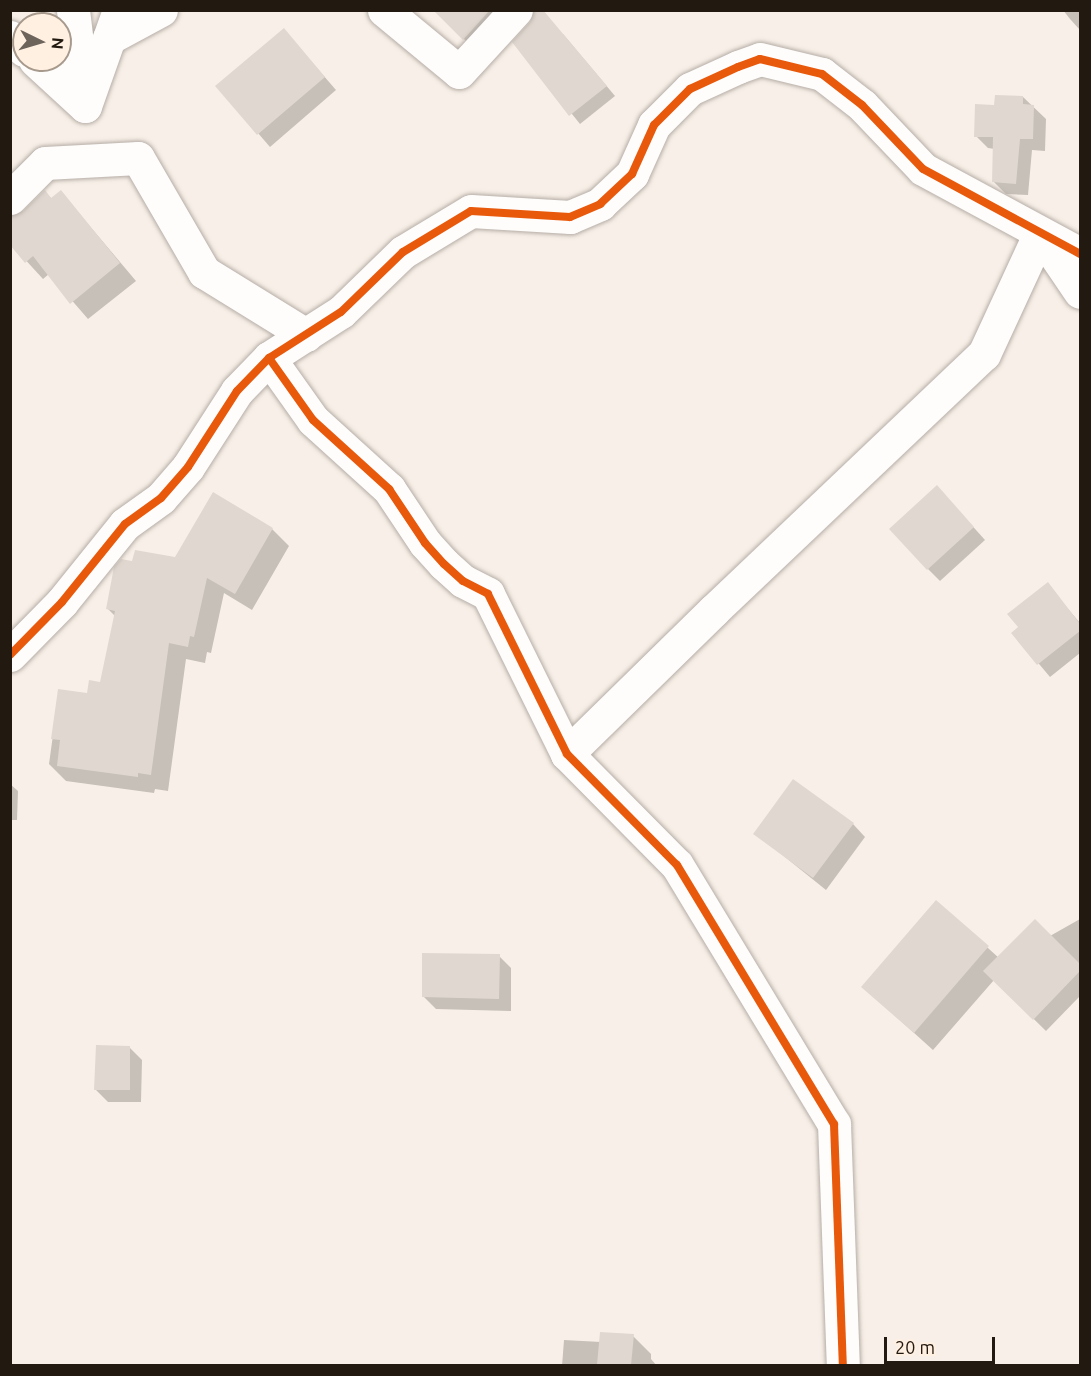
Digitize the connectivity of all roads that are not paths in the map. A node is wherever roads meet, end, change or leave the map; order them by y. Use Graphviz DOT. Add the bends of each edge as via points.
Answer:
graph roads {
  1 [pos="73,10"];
  2 [pos="160,10"];
  3 [pos="384,10"];
  4 [pos="516,10"];
  5 [pos="114,24"];
  6 [pos="48,72"];
  7 [pos="85,106"];
  8 [pos="10,198"];
  9 [pos="1040,233"];
  10 [pos="1080,254"];
  11 [pos="1080,292"];
  12 [pos="306,334"];
  13 [pos="269,358"];
  14 [pos="10,655"];
  15 [pos="567,754"];
  16 [pos="843,1365"];
  1 -- 7 [label="street"];
  2 -- 5 [label="street"];
  3 -- 4 [label="street" via="459,72"];
  5 -- 7 [label="street"];
  6 -- 7 [label="street"];
  8 -- 12 [label="street" via="45,163 138,158 204,272"];
  9 -- 10 [label="street"];
  9 -- 11 [label="street"];
  9 -- 12 [label="street" via="922,169 862,105 822,74 760,59 690,89 654,125 632,174 600,204 570,217 471,211 403,252 341,312"];
  9 -- 15 [label="street" via="984,354"];
  12 -- 13 [label="street"];
  13 -- 14 [label="street" via="237,392 188,467 161,498 125,524 62,602"];
  13 -- 15 [label="street" via="313,420 389,489 444,564 463,581 488,594"];
  15 -- 16 [label="street" via="677,865 834,1124"];
}
